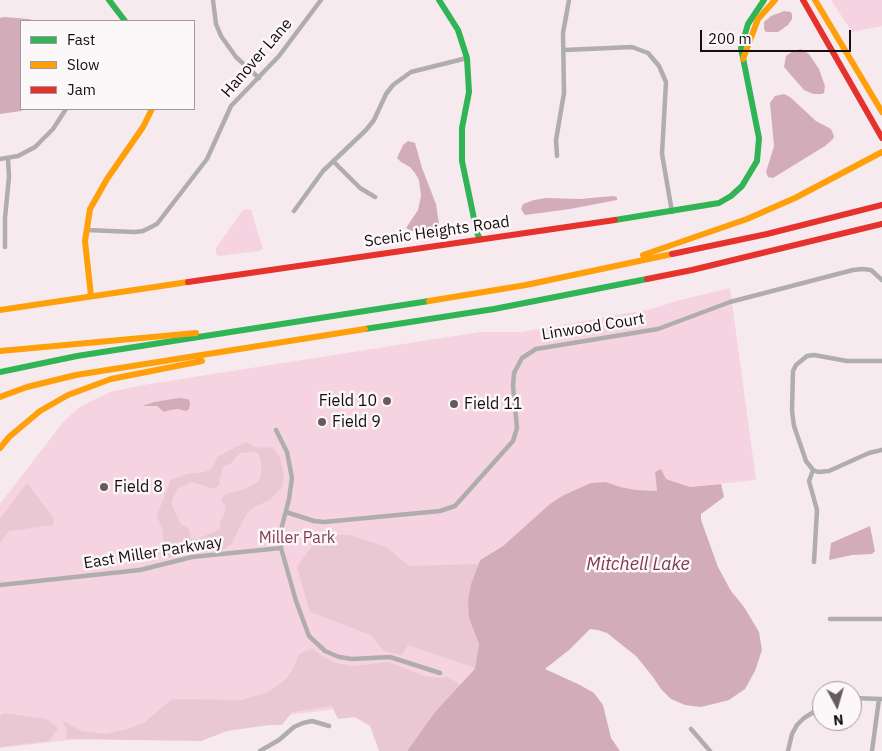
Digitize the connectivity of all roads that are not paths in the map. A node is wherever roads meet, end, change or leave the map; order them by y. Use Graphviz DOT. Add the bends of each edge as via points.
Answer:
graph roads {
  1 [pos="109,0"];
  2 [pos="213,0"];
  3 [pos="321,0"];
  4 [pos="439,0"];
  5 [pos="570,0"];
  6 [pos="764,0"];
  7 [pos="774,0"];
  8 [pos="803,0"];
  9 [pos="816,0"];
  10 [pos="124,20"];
  11 [pos="564,50"];
  12 [pos="467,58"];
  13 [pos="743,60"];
  14 [pos="259,78"];
  15 [pos="65,110"];
  16 [pos="152,110"];
  17 [pos="882,112"];
  18 [pos="882,138"];
  19 [pos="882,152"];
  20 [pos="557,156"];
  21 [pos="8,158"];
  22 [pos="0,159"];
  23 [pos="333,161"];
  24 [pos="375,197"];
  25 [pos="882,205"];
  26 [pos="294,211"];
  27 [pos="672,212"];
  28 [pos="882,224"];
  29 [pos="882,229"];
  30 [pos="86,230"];
  31 [pos="480,240"];
  32 [pos="5,247"];
  33 [pos="759,255"];
  34 [pos="882,280"];
  35 [pos="526,285"];
  36 [pos="91,296"];
  37 [pos="0,310"];
  38 [pos="285,324"];
  39 [pos="290,342"];
  40 [pos="0,351"];
  41 [pos="882,361"];
  42 [pos="0,372"];
  43 [pos="0,397"];
  44 [pos="276,430"];
  45 [pos="0,448"];
  46 [pos="882,450"];
  47 [pos="813,470"];
  48 [pos="286,512"];
  49 [pos="281,548"];
  50 [pos="814,562"];
  51 [pos="0,585"];
  52 [pos="830,619"];
  53 [pos="882,619"];
  54 [pos="440,673"];
  55 [pos="862,698"];
  56 [pos="881,699"];
  57 [pos="812,713"];
  58 [pos="329,726"];
  59 [pos="691,729"];
  60 [pos="260,751"];
  61 [pos="710,751"];
  62 [pos="788,751"];
  63 [pos="872,751"];
  1 -- 10 [label="main road"];
  2 -- 14 [label="street" via="221,36 236,57"];
  3 -- 14 [label="street, Hanover Lane" via="280,56"];
  4 -- 12 [label="main road" via="458,30"];
  5 -- 11 [label="street" via="564,22"];
  6 -- 13 [label="main road, Scenic Heights Road" via="745,32 741,48"];
  7 -- 13 [label="main road, Scenic Heights Road" via="758,19"];
  8 -- 18 [label="main road"];
  9 -- 17 [label="main road"];
  11 -- 20 [label="street" via="564,92 556,140"];
  11 -- 27 [label="street" via="632,47 648,53 660,66 666,82 662,154"];
  12 -- 23 [label="street" via="422,69 401,78 386,94 366,130"];
  12 -- 31 [label="main road" via="469,92 462,128 462,160"];
  13 -- 27 [label="main road, Scenic Heights Road" via="759,138 754,168 742,186 726,200"];
  14 -- 30 [label="street, Hanover Lane" via="231,106 207,158 157,224 135,232"];
  15 -- 21 [label="street" via="53,130 35,148"];
  16 -- 30 [label="main road" via="96,197 90,208"];
  19 -- 35 [label="main road" via="748,219 651,254"];
  21 -- 22 [label="street"];
  21 -- 32 [label="street" via="10,177"];
  23 -- 24 [label="street" via="360,188"];
  23 -- 26 [label="street"];
  25 -- 35 [label="main road" via="767,234"];
  27 -- 31 [label="main road, Scenic Heights Road"];
  28 -- 33 [label="main road"];
  29 -- 33 [label="main road" via="810,247"];
  30 -- 36 [label="main road"];
  31 -- 36 [label="main road, Scenic Heights Road"];
  33 -- 39 [label="main road" via="494,309"];
  34 -- 48 [label="street, Linwood Court" via="871,270 863,268 730,302 658,329 536,349 522,358 514,373 517,428 513,441 455,506 440,511 324,522"];
  35 -- 38 [label="main road"];
  36 -- 37 [label="main road, Scenic Heights Road"];
  38 -- 40 [label="main road"];
  38 -- 42 [label="main road" via="69,357"];
  39 -- 43 [label="main road" via="76,375"];
  39 -- 45 [label="main road" via="111,379 87,387 40,411"];
  41 -- 47 [label="street" via="841,360 814,355 807,356 796,365 792,378 793,418 806,461"];
  44 -- 48 [label="street" via="285,445 291,468 292,487"];
  46 -- 47 [label="street" via="829,471"];
  47 -- 50 [label="street" via="809,481 817,510"];
  48 -- 49 [label="street"];
  49 -- 51 [label="street, East Miller Parkway" via="192,557 140,570"];
  49 -- 54 [label="street" via="305,628 318,646 345,658 390,657"];
  52 -- 53 [label="street"];
  55 -- 56 [label="street"];
  56 -- 63 [label="street"];
  57 -- 62 [label="street" via="797,725"];
  58 -- 60 [label="street" via="312,722 294,726"];
  59 -- 61 [label="street"];
}
